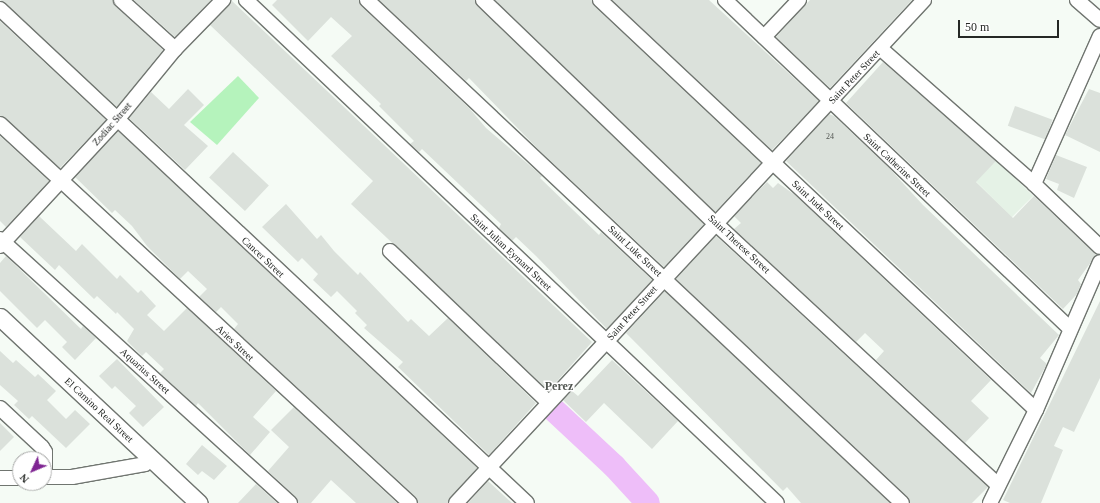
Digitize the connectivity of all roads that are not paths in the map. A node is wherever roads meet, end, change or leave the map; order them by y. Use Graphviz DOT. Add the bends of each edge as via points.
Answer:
graph roads {
  1 [pos="120,0"];
  2 [pos="223,0"];
  3 [pos="246,0"];
  4 [pos="367,0"];
  5 [pos="483,0"];
  6 [pos="600,0"];
  7 [pos="725,0"];
  8 [pos="799,0"];
  9 [pos="924,0"];
  10 [pos="1076,0"];
  11 [pos="0,9"];
  12 [pos="1100,20"];
  13 [pos="1100,36"];
  14 [pos="764,37"];
  15 [pos="880,48"];
  16 [pos="175,49"];
  17 [pos="831,102"];
  18 [pos="116,121"];
  19 [pos="0,124"];
  20 [pos="772,163"];
  21 [pos="61,182"];
  22 [pos="1034,184"];
  23 [pos="717,224"];
  24 [pos="1,242"];
  25 [pos="1100,247"];
  26 [pos="390,251"];
  27 [pos="1100,262"];
  28 [pos="664,278"];
  29 [pos="0,316"];
  30 [pos="1071,329"];
  31 [pos="606,342"];
  32 [pos="548,402"];
  33 [pos="0,408"];
  34 [pos="1036,410"];
  35 [pos="44,451"];
  36 [pos="150,458"];
  37 [pos="489,467"];
  38 [pos="52,477"];
  39 [pos="0,478"];
  40 [pos="12,478"];
  41 [pos="998,485"];
  42 [pos="199,503"];
  43 [pos="290,503"];
  44 [pos="410,503"];
  45 [pos="456,503"];
  46 [pos="527,503"];
  47 [pos="777,503"];
  48 [pos="902,503"];
  49 [pos="990,503"];
  1 -- 16 [label="street"];
  2 -- 16 [label="street, Zodiac Street"];
  3 -- 31 [label="street, Saint Julian Eymard Street"];
  4 -- 28 [label="street, Saint Luke Street"];
  5 -- 23 [label="street, Saint Therese Street"];
  6 -- 20 [label="street, Saint Jude Street"];
  7 -- 14 [label="street, Saint Catherine Street"];
  8 -- 14 [label="street"];
  9 -- 15 [label="street, Saint Peter Street"];
  10 -- 12 [label="street"];
  11 -- 18 [label="street, Cancer Street"];
  13 -- 22 [label="street"];
  14 -- 17 [label="street, Saint Catherine Street"];
  15 -- 17 [label="street, Saint Peter Street"];
  15 -- 22 [label="street"];
  16 -- 18 [label="street, Zodiac Street"];
  17 -- 20 [label="street, Saint Peter Street"];
  17 -- 30 [label="street, Saint Catherine Street"];
  18 -- 21 [label="street, Zodiac Street"];
  18 -- 37 [label="street, Cancer Street"];
  19 -- 21 [label="street, Aries Street"];
  20 -- 23 [label="street, Saint Peter Street"];
  20 -- 34 [label="street, Saint Jude Street"];
  21 -- 24 [label="street, Zodiac Street"];
  21 -- 44 [label="street, Aries Street"];
  22 -- 25 [label="street"];
  23 -- 28 [label="street, Saint Peter Street"];
  23 -- 41 [label="street, Saint Therese Street"];
  24 -- 43 [label="street, Aquarius Street"];
  26 -- 32 [label="street"];
  27 -- 30 [label="street"];
  28 -- 31 [label="street, Saint Peter Street"];
  28 -- 48 [label="street, Saint Luke Street"];
  29 -- 36 [label="street, El Camino Real Street"];
  30 -- 34 [label="street"];
  31 -- 32 [label="street, Saint Peter Street"];
  31 -- 47 [label="street, Saint Julian Eymard Street"];
  32 -- 37 [label="street, Saint Peter Street"];
  33 -- 35 [label="street"];
  34 -- 41 [label="street"];
  36 -- 38 [label="street" via="144,464 72,477"];
  36 -- 42 [label="street, El Camino Real Street"];
  37 -- 45 [label="street, Saint Peter Street"];
  37 -- 46 [label="street, Cancer Street"];
  39 -- 40 [label="street"];
  41 -- 49 [label="street"];
}
